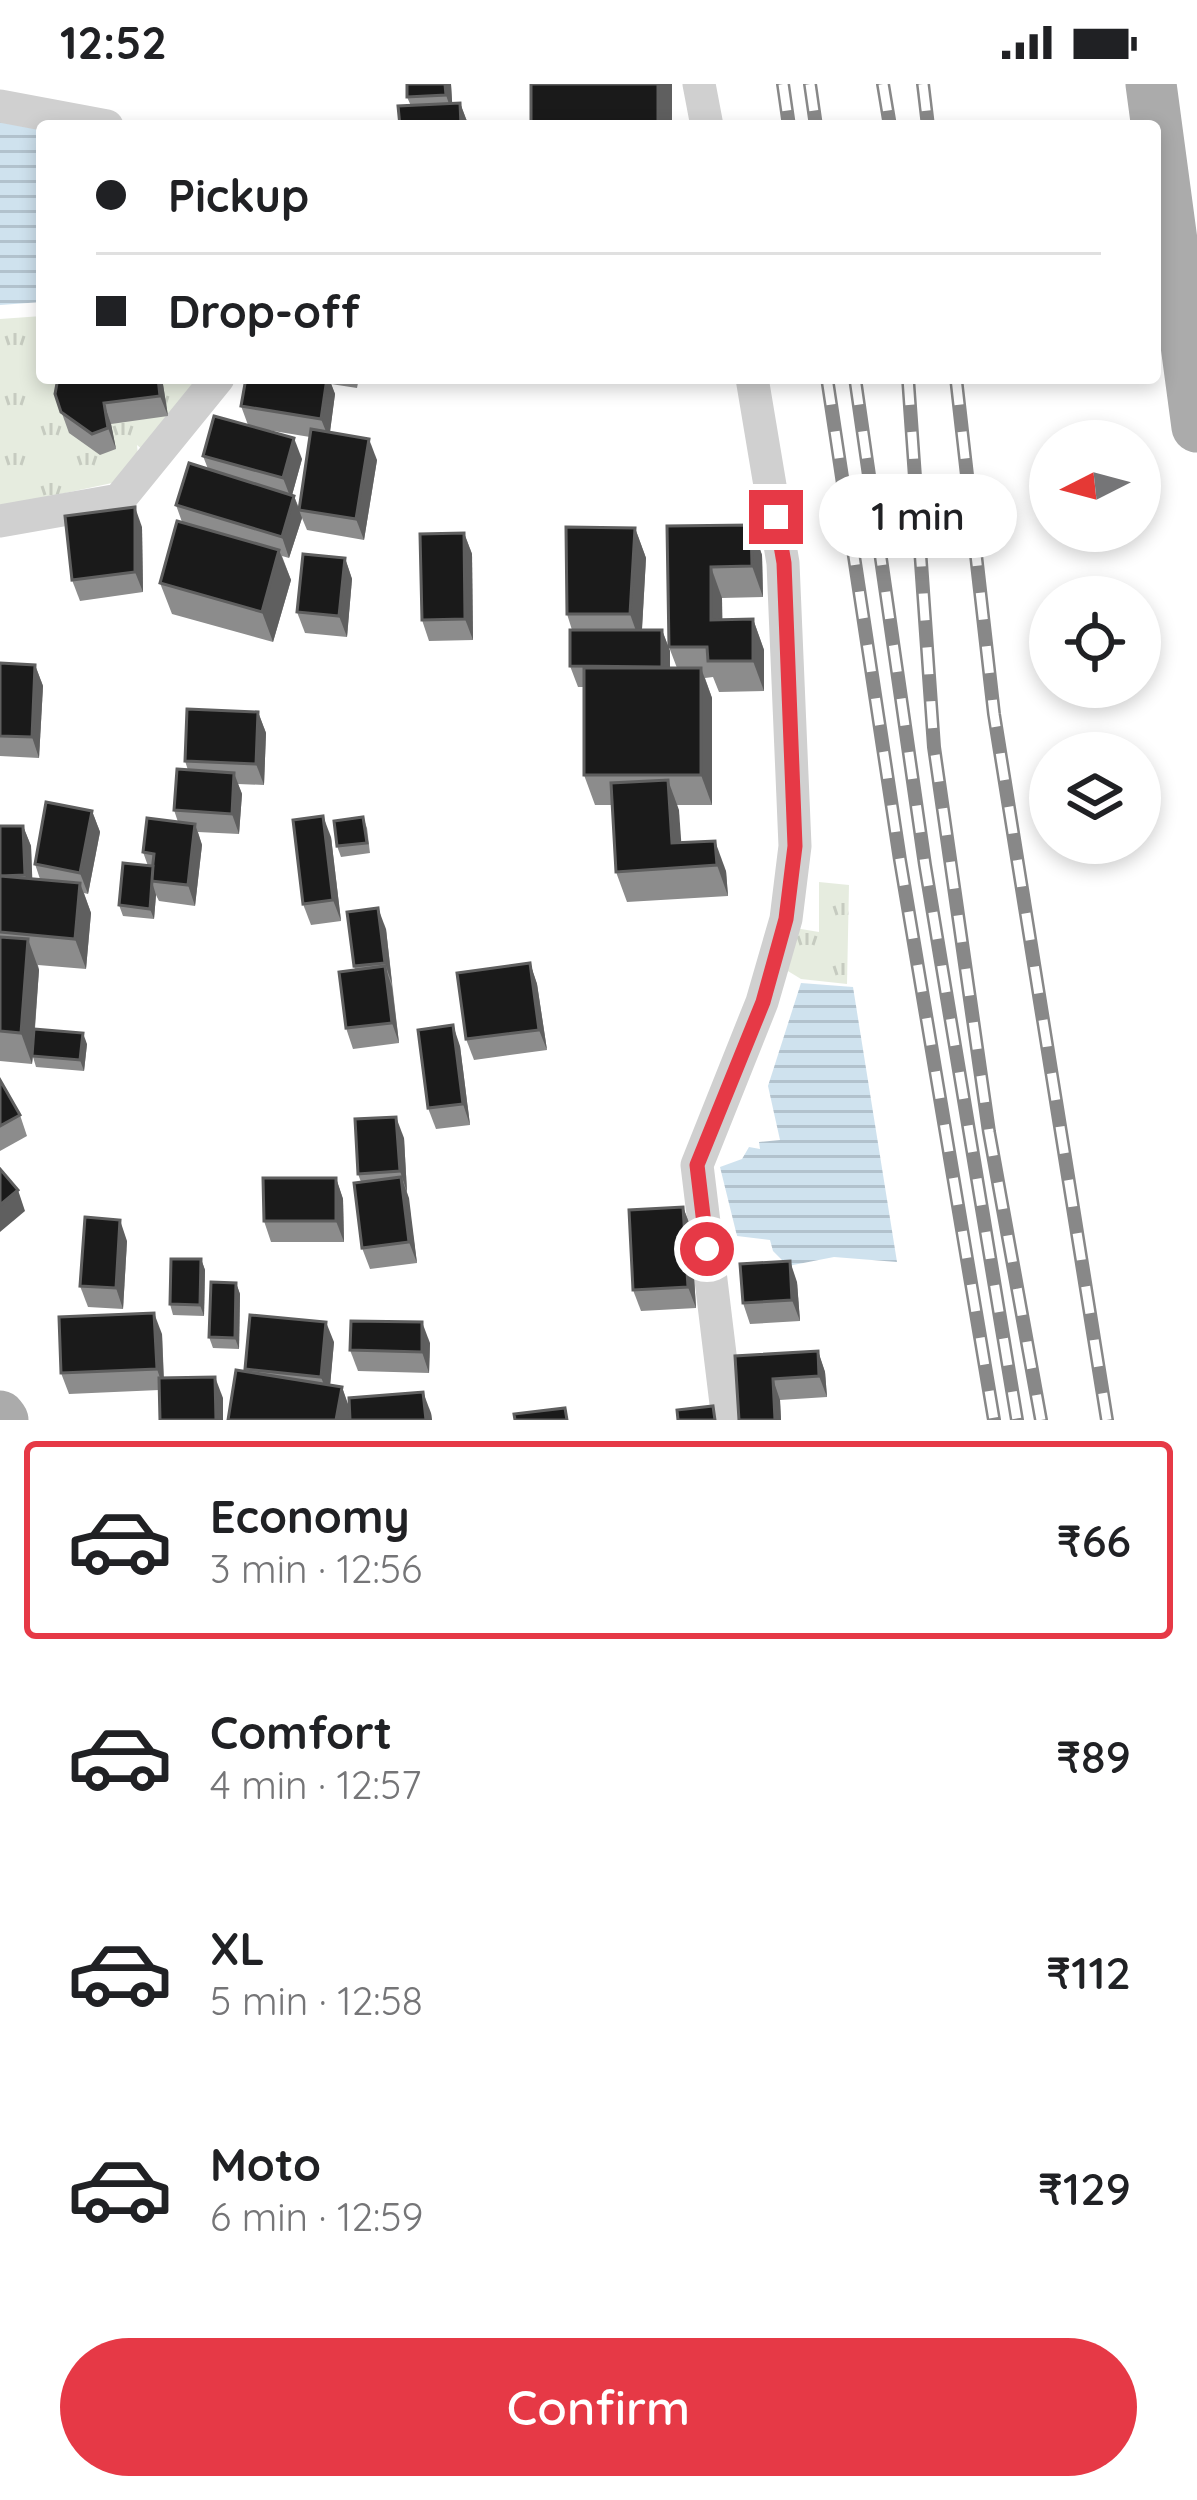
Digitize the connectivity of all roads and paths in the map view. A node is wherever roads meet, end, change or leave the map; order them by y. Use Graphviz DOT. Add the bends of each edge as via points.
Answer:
graph roads {
  1 [pos="699,84"];
  2 [pos="1150,84"];
  3 [pos="0,106"];
  4 [pos="75,120"];
  5 [pos="706,120"];
  6 [pos="1155,120"];
  7 [pos="1161,164"];
  8 [pos="213,384"];
  9 [pos="753,384"];
  10 [pos="1197,427"];
  11 [pos="0,521"];
  12 [pos="728,1420"];
  1 -- 5 [label="street"];
  2 -- 6 [label="main road"];
  3 -- 4 [label="street"];
  7 -- 10 [label="main road"];
  8 -- 11 [label="street" via="119,500"];
  9 -- 12 [label="street" via="784,563 795,846 763,1002 697,1165"];
}
